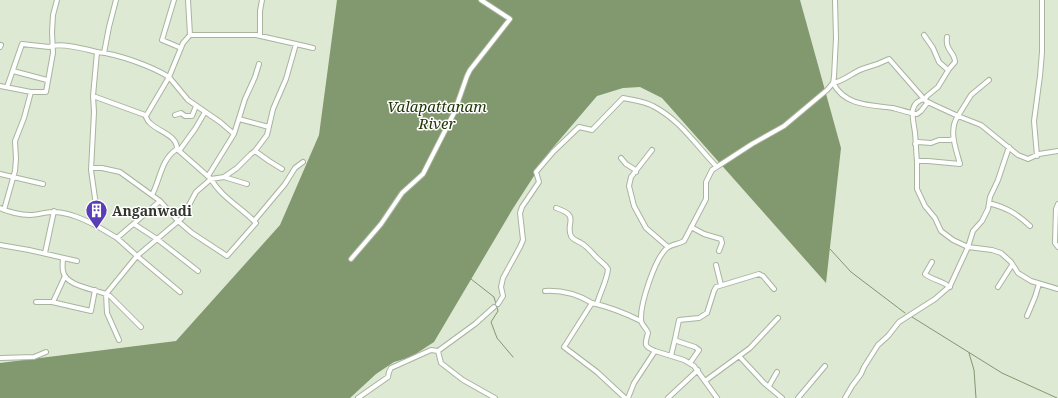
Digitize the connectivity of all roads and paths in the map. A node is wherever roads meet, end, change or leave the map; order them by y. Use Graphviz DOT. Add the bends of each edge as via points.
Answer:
graph roads {
  1 [pos="57,0"];
  2 [pos="116,0"];
  3 [pos="174,0"];
  4 [pos="188,0"];
  5 [pos="262,0"];
  6 [pos="481,0"];
  7 [pos="835,0"];
  8 [pos="1042,0"];
  9 [pos="190,35"];
  10 [pos="924,35"];
  11 [pos="260,36"];
  12 [pos="947,37"];
  13 [pos="296,44"];
  14 [pos="52,45"];
  15 [pos="181,48"];
  16 [pos="313,48"];
  17 [pos="97,52"];
  18 [pos="104,53"];
  19 [pos="259,64"];
  20 [pos="948,70"];
  21 [pos="13,71"];
  22 [pos="168,77"];
  23 [pos="47,80"];
  24 [pos="989,80"];
  25 [pos="833,83"];
  26 [pos="0,86"];
  27 [pos="7,87"];
  28 [pos="31,92"];
  29 [pos="93,96"];
  30 [pos="925,100"];
  31 [pos="196,106"];
  32 [pos="205,112"];
  33 [pos="912,113"];
  34 [pos="175,115"];
  35 [pos="146,116"];
  36 [pos="958,116"];
  37 [pos="239,119"];
  38 [pos="269,126"];
  39 [pos="234,134"];
  40 [pos="953,139"];
  41 [pos="915,144"];
  42 [pos="1008,147"];
  43 [pos="178,150"];
  44 [pos="652,150"];
  45 [pos="255,151"];
  46 [pos="1058,151"];
  47 [pos="1037,156"];
  48 [pos="621,158"];
  49 [pos="303,162"];
  50 [pos="917,162"];
  51 [pos="716,166"];
  52 [pos="91,168"];
  53 [pos="282,169"];
  54 [pos="636,172"];
  55 [pos="0,174"];
  56 [pos="210,177"];
  57 [pos="224,177"];
  58 [pos="14,178"];
  59 [pos="43,184"];
  60 [pos="247,184"];
  61 [pos="152,195"];
  62 [pos="160,201"];
  63 [pos="989,202"];
  64 [pos="1058,204"];
  65 [pos="556,208"];
  66 [pos="2,209"];
  67 [pos="54,211"];
  68 [pos="178,221"];
  69 [pos="254,221"];
  70 [pos="134,224"];
  71 [pos="97,226"];
  72 [pos="1030,226"];
  73 [pos="691,227"];
  74 [pos="117,238"];
  75 [pos="157,239"];
  76 [pos="0,245"];
  77 [pos="668,247"];
  78 [pos="968,247"];
  79 [pos="1058,247"];
  80 [pos="719,251"];
  81 [pos="45,253"];
  82 [pos="137,256"];
  83 [pos="64,258"];
  84 [pos="351,259"];
  85 [pos="77,261"];
  86 [pos="932,262"];
  87 [pos="716,265"];
  88 [pos="1012,265"];
  89 [pos="198,271"];
  90 [pos="65,276"];
  91 [pos="1039,284"];
  92 [pos="721,285"];
  93 [pos="949,287"];
  94 [pos="998,287"];
  95 [pos="1057,287"];
  96 [pos="774,289"];
  97 [pos="95,290"];
  98 [pos="545,291"];
  99 [pos="180,292"];
  100 [pos="106,294"];
  101 [pos="36,302"];
  102 [pos="53,302"];
  103 [pos="498,304"];
  104 [pos="594,304"];
  105 [pos="494,308"];
  106 [pos="1027,316"];
  107 [pos="778,318"];
  108 [pos="641,321"];
  109 [pos="141,327"];
  110 [pos="675,339"];
  111 [pos="119,340"];
  112 [pos="438,351"];
  113 [pos="655,351"];
  114 [pos="46,352"];
  115 [pos="671,356"];
  116 [pos="739,356"];
  117 [pos="0,358"];
  118 [pos="690,363"];
  119 [pos="825,366"];
  120 [pos="698,370"];
  121 [pos="777,372"];
  122 [pos="705,381"];
  123 [pos="769,386"];
  124 [pos="492,397"];
  125 [pos="358,398"];
  126 [pos="625,398"];
  127 [pos="628,398"];
  128 [pos="668,398"];
  129 [pos="717,398"];
  130 [pos="782,398"];
  131 [pos="798,398"];
  132 [pos="845,398"];
  1 -- 14 [label="street" via="53,15"];
  2 -- 18 [label="street"];
  3 -- 15 [label="street" via="162,40"];
  4 -- 9 [label="street"];
  5 -- 11 [label="street"];
  6 -- 84 [label="street" via="510,19 470,70 454,113 423,174 402,193"];
  7 -- 25 [label="street"];
  8 -- 47 [label="street" via="1042,52 1034,121"];
  9 -- 11 [label="street"];
  9 -- 15 [label="street"];
  10 -- 20 [label="street" via="939,62"];
  11 -- 13 [label="street"];
  12 -- 20 [label="street" via="947,47 955,62"];
  13 -- 16 [label="street"];
  13 -- 38 [label="street"];
  14 -- 17 [label="street"];
  14 -- 21 [label="street" via="48,47 21,44"];
  14 -- 23 [label="street" via="53,53"];
  15 -- 22 [label="street"];
  17 -- 18 [label="street"];
  17 -- 29 [label="street"];
  18 -- 22 [label="street" via="115,54"];
  19 -- 37 [label="street"];
  20 -- 30 [label="street" via="938,87 926,96"];
  21 -- 23 [label="street"];
  21 -- 27 [label="street"];
  22 -- 31 [label="street"];
  22 -- 35 [label="street"];
  23 -- 28 [label="street" via="46,92"];
  24 -- 36 [label="street" via="971,95"];
  25 -- 30 [label="street" via="889,59"];
  25 -- 33 [label="street" via="837,91 848,100"];
  25 -- 51 [label="street" via="784,126"];
  26 -- 27 [label="street"];
  27 -- 28 [label="street"];
  28 -- 58 [label="street" via="15,141"];
  29 -- 35 [label="street"];
  29 -- 52 [label="street"];
  30 -- 33 [label="street" via="916,104"];
  30 -- 33 [label="street" via="919,113"];
  30 -- 36 [label="street"];
  31 -- 32 [label="street"];
  31 -- 34 [label="street" via="192,116 181,113"];
  32 -- 39 [label="street"];
  32 -- 43 [label="street"];
  33 -- 41 [label="street"];
  35 -- 43 [label="street" via="149,123 175,140"];
  36 -- 40 [label="street" via="953,126"];
  36 -- 42 [label="street" via="982,125"];
  37 -- 38 [label="street"];
  37 -- 39 [label="street"];
  38 -- 45 [label="street" via="267,135"];
  39 -- 56 [label="street"];
  40 -- 41 [label="street"];
  40 -- 50 [label="street" via="960,164"];
  41 -- 50 [label="street"];
  42 -- 47 [label="street" via="1028,159"];
  42 -- 63 [label="street"];
  43 -- 56 [label="street"];
  43 -- 61 [label="street" via="172,152 161,170"];
  44 -- 54 [label="street"];
  45 -- 53 [label="street"];
  45 -- 57 [label="street"];
  46 -- 47 [label="street"];
  48 -- 54 [label="street"];
  49 -- 69 [label="street" via="295,168"];
  50 -- 78 [label="street" via="917,189 925,206 941,231"];
  51 -- 73 [label="street" via="706,182 706,199"];
  51 -- 103 [label="street" via="682,127 667,115 652,105 623,98 592,130 579,127 536,172 539,182 520,213 523,240 503,278 503,296"];
  52 -- 61 [label="street" via="120,172"];
  52 -- 71 [label="street"];
  54 -- 77 [label="street" via="629,186 634,206 646,228"];
  55 -- 58 [label="street"];
  56 -- 57 [label="street"];
  56 -- 68 [label="street" via="196,192"];
  56 -- 69 [label="street" via="216,188"];
  57 -- 60 [label="street"];
  58 -- 59 [label="street"];
  58 -- 66 [label="street"];
  61 -- 62 [label="street"];
  62 -- 68 [label="street"];
  62 -- 70 [label="street"];
  63 -- 72 [label="street" via="1007,208"];
  63 -- 78 [label="street"];
  64 -- 79 [label="street" via="1055,243"];
  65 -- 104 [label="street" via="570,216 570,236 590,250 608,269"];
  66 -- 67 [label="street" via="30,215"];
  67 -- 71 [label="street" via="79,217"];
  67 -- 81 [label="street"];
  68 -- 69 [label="street" via="226,256 253,228 256,223"];
  68 -- 75 [label="street"];
  70 -- 74 [label="street"];
  70 -- 75 [label="street"];
  71 -- 74 [label="street"];
  73 -- 77 [label="street" via="684,241"];
  73 -- 80 [label="street" via="721,239"];
  74 -- 82 [label="street"];
  75 -- 82 [label="street"];
  75 -- 89 [label="street"];
  76 -- 81 [label="street"];
  77 -- 108 [label="street" via="656,263 644,296"];
  78 -- 88 [label="street" via="1001,253"];
  78 -- 93 [label="street"];
  81 -- 83 [label="street"];
  82 -- 99 [label="street"];
  82 -- 100 [label="street"];
  83 -- 85 [label="street"];
  83 -- 90 [label="street"];
  86 -- 93 [label="street" via="925,274"];
  87 -- 92 [label="street"];
  88 -- 91 [label="street" via="1018,273"];
  88 -- 94 [label="street"];
  90 -- 97 [label="street" via="76,285"];
  90 -- 102 [label="street"];
  91 -- 95 [label="street"];
  91 -- 106 [label="street"];
  92 -- 96 [label="street" via="759,274"];
  92 -- 110 [label="street" via="714,291 707,313 699,318 679,320"];
  93 -- 132 [label="street" via="899,322 878,345"];
  97 -- 100 [label="street"];
  97 -- 102 [label="street" via="92,310"];
  98 -- 104 [label="street" via="569,292"];
  100 -- 109 [label="street"];
  100 -- 111 [label="street" via="107,313"];
  101 -- 102 [label="street"];
  104 -- 108 [label="street" via="625,312"];
  104 -- 126 [label="street" via="564,348 597,372"];
  105 -- 112 [label="street"];
  107 -- 116 [label="street"];
  108 -- 113 [label="street" via="648,333 646,345"];
  110 -- 115 [label="street"];
  110 -- 118 [label="street" via="698,348"];
  112 -- 124 [label="street" via="441,363"];
  112 -- 125 [label="street" via="431,350 391,368 388,377"];
  113 -- 115 [label="street"];
  113 -- 127 [label="street" via="634,382"];
  114 -- 117 [label="street" via="34,357"];
  115 -- 118 [label="street"];
  116 -- 122 [label="street"];
  116 -- 123 [label="street"];
  118 -- 120 [label="street"];
  119 -- 131 [label="street"];
  120 -- 122 [label="street"];
  120 -- 128 [label="street"];
  121 -- 123 [label="street"];
  122 -- 129 [label="street"];
  123 -- 130 [label="street"];
}
